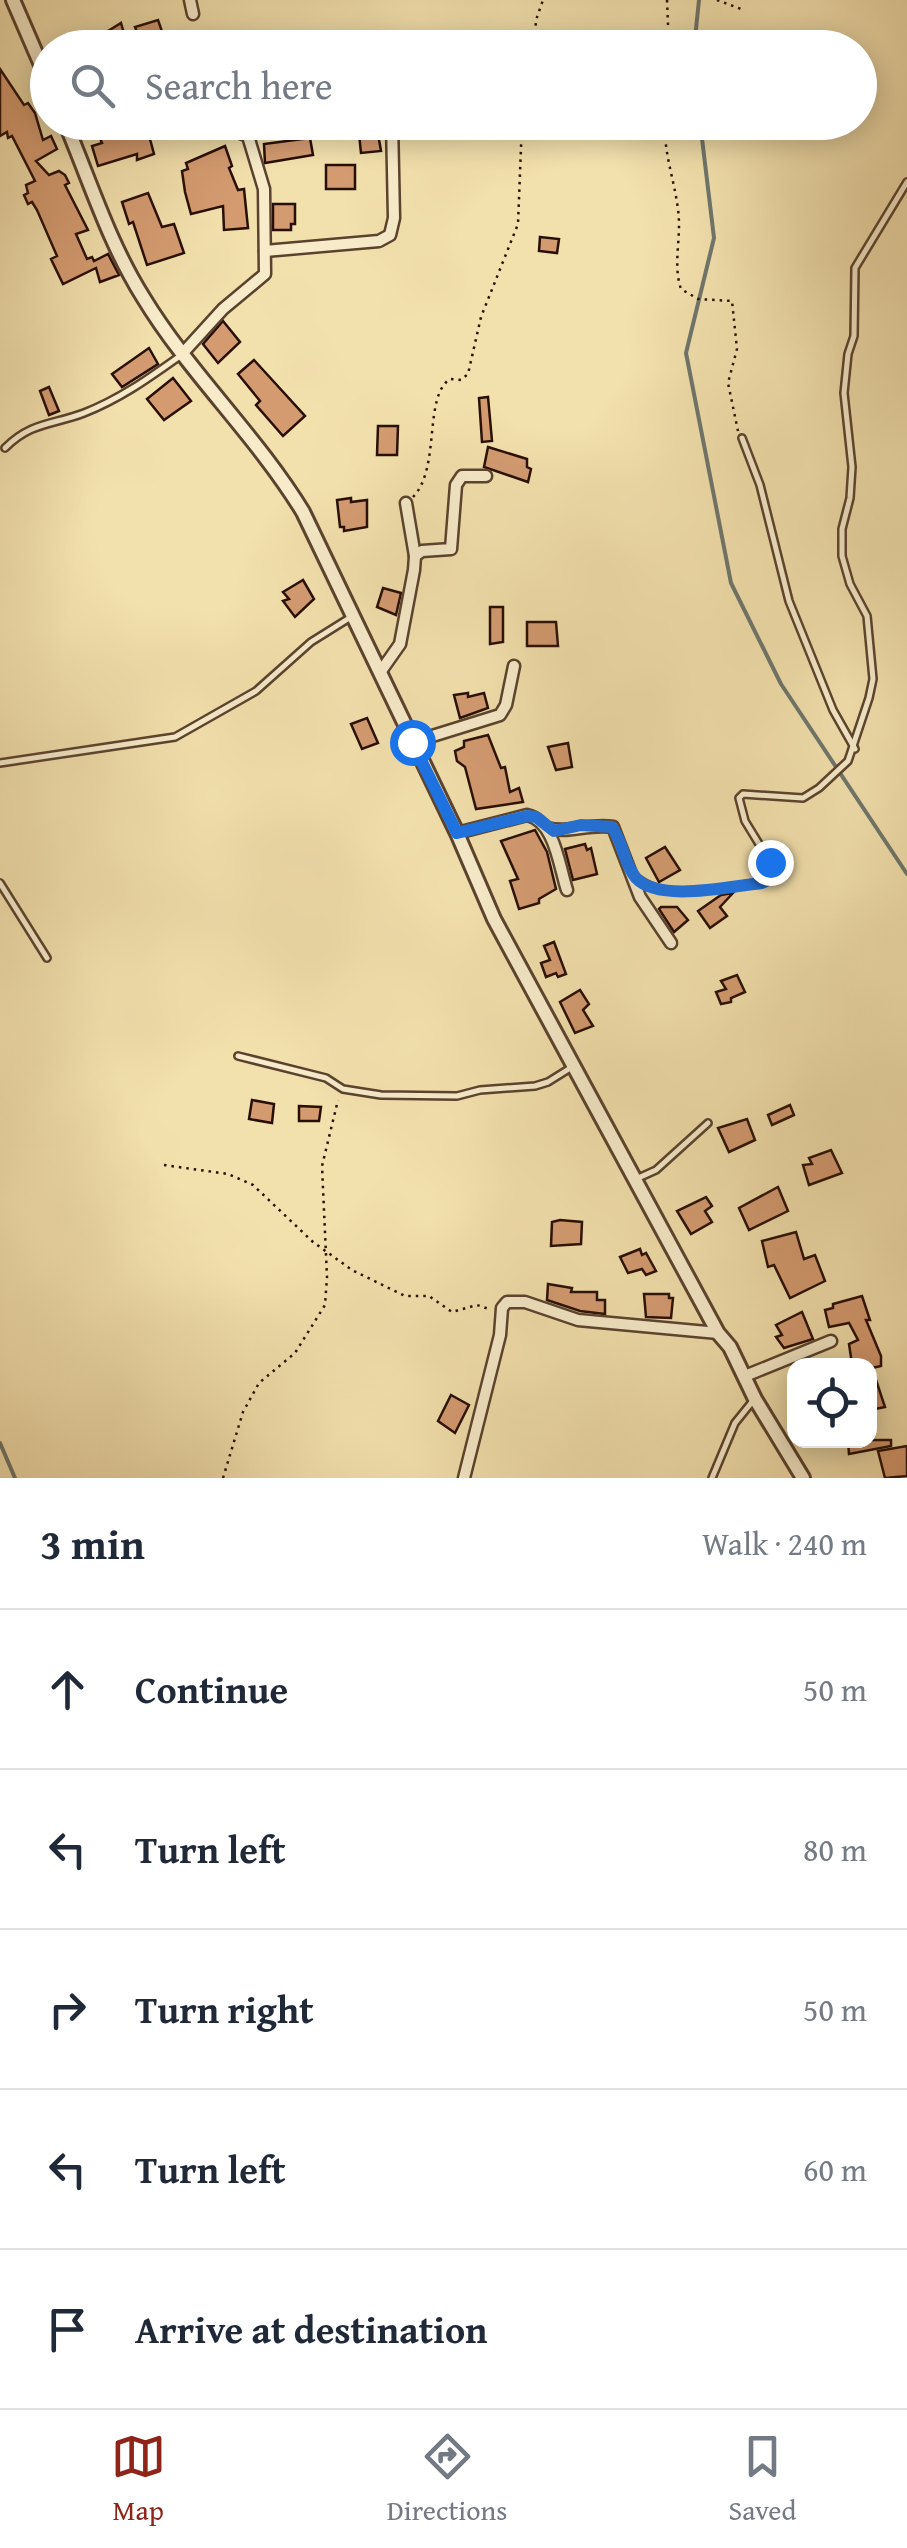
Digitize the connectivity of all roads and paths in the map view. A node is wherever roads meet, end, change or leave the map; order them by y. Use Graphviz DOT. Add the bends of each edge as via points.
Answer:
graph roads {
  1 [pos="13,0"];
  2 [pos="190,0"];
  3 [pos="543,0"];
  4 [pos="667,0"];
  5 [pos="717,0"];
  6 [pos="742,9"];
  7 [pos="194,14"];
  8 [pos="535,30"];
  9 [pos="668,30"];
  10 [pos="30,39"];
  11 [pos="72,140"];
  12 [pos="249,140"];
  13 [pos="392,140"];
  14 [pos="521,140"];
  15 [pos="665,140"];
  16 [pos="907,182"];
  17 [pos="266,251"];
  18 [pos="182,354"];
  19 [pos="740,435"];
  20 [pos="5,448"];
  21 [pos="486,476"];
  22 [pos="406,503"];
  23 [pos="415,556"];
  24 [pos="353,615"];
  25 [pos="514,666"];
  26 [pos="381,671"];
  27 [pos="412,742"];
  28 [pos="855,749"];
  29 [pos="0,763"];
  30 [pos="548,828"];
  31 [pos="457,833"];
  32 [pos="634,876"];
  33 [pos="0,883"];
  34 [pos="567,890"];
  35 [pos="671,944"];
  36 [pos="48,958"];
  37 [pos="238,1056"];
  38 [pos="572,1066"];
  39 [pos="343,1089"];
  40 [pos="708,1123"];
  41 [pos="164,1165"];
  42 [pos="634,1180"];
  43 [pos="326,1253"];
  44 [pos="507,1302"];
  45 [pos="718,1334"];
  46 [pos="831,1341"];
  47 [pos="745,1376"];
  48 [pos="755,1399"];
  49 [pos="223,1478"];
  50 [pos="464,1478"];
  51 [pos="712,1478"];
  52 [pos="803,1478"];
  1 -- 10 [label="street"];
  2 -- 7 [label="street"];
  3 -- 8 [label="path"];
  4 -- 9 [label="path"];
  5 -- 6 [label="path"];
  11 -- 18 [label="street" via="120,254"];
  12 -- 17 [label="street" via="264,188"];
  13 -- 17 [label="street" via="390,235"];
  14 -- 22 [label="path" via="516,235 481,317 468,374 439,390 428,471"];
  15 -- 19 [label="path" via="679,211 681,289 698,299 732,300 737,349 728,383"];
  16 -- 28 [label="lane" via="856,268 844,393 852,466 842,556 867,616 873,679"];
  17 -- 18 [label="street" via="266,274"];
  18 -- 20 [label="lane" via="135,389 32,426"];
  18 -- 24 [label="street" via="278,471"];
  19 -- 28 [label="lane" via="760,484 789,601"];
  21 -- 23 [label="street" via="462,476 456,484 451,549"];
  22 -- 23 [label="street"];
  23 -- 26 [label="street" via="400,644"];
  24 -- 26 [label="street"];
  24 -- 29 [label="lane" via="256,691 176,737"];
  25 -- 27 [label="street" via="500,715"];
  26 -- 27 [label="street"];
  27 -- 31 [label="street"];
  28 -- 32 [label="lane" via="836,774 803,798 739,798 772,868 770,879 671,891"];
  30 -- 31 [label="street" via="527,816"];
  30 -- 32 [label="street" via="612,827"];
  30 -- 34 [label="street"];
  31 -- 38 [label="street"];
  32 -- 35 [label="street"];
  33 -- 36 [label="lane"];
  37 -- 39 [label="lane" via="326,1078"];
  38 -- 39 [label="lane" via="534,1086 457,1096"];
  38 -- 42 [label="street"];
  39 -- 43 [label="path" via="322,1166"];
  40 -- 42 [label="lane" via="656,1170"];
  41 -- 43 [label="path" via="228,1174 254,1185"];
  42 -- 45 [label="street"];
  43 -- 44 [label="path" via="405,1296 429,1296 452,1312"];
  43 -- 49 [label="path" via="325,1305 295,1353 259,1382 242,1412"];
  44 -- 45 [label="street" via="578,1320"];
  44 -- 50 [label="street"];
  45 -- 47 [label="street"];
  46 -- 47 [label="street"];
  47 -- 48 [label="street"];
  48 -- 51 [label="lane" via="736,1422"];
  48 -- 52 [label="street"];
}
